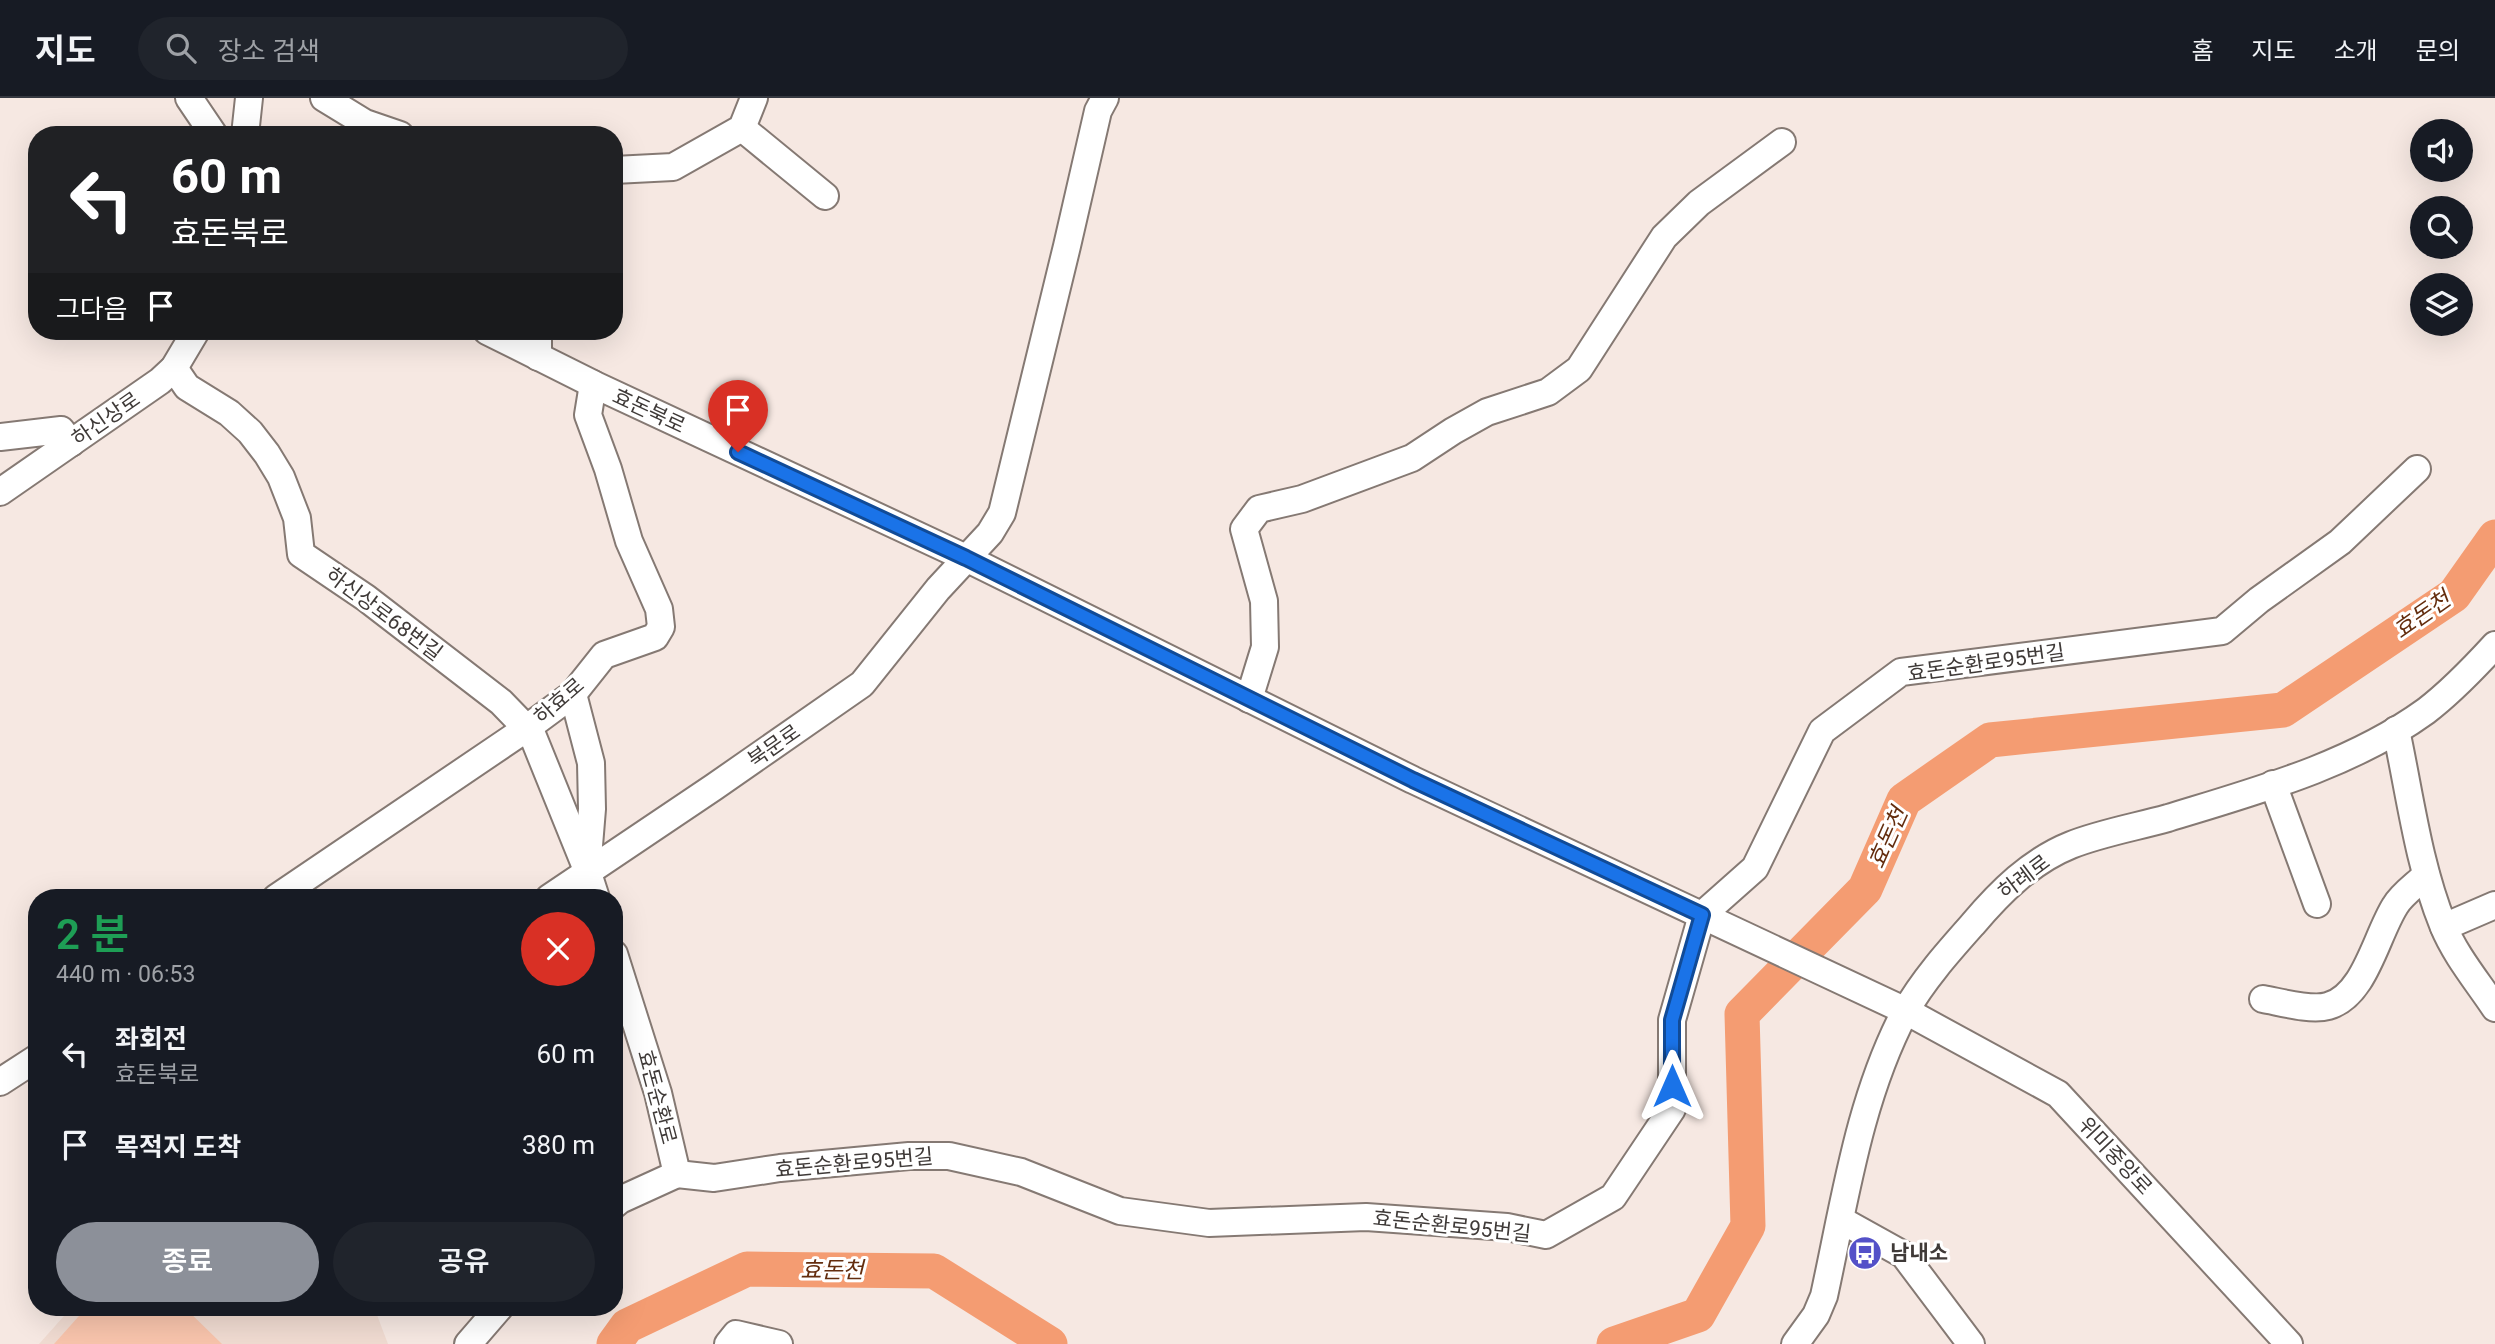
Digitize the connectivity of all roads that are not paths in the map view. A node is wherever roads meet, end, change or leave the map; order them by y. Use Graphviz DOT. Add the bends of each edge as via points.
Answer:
graph roads {
  1 [pos="189,98"];
  2 [pos="249,98"];
  3 [pos="324,98"];
  4 [pos="754,98"];
  5 [pos="1105,98"];
  6 [pos="208,126"];
  7 [pos="245,126"];
  8 [pos="358,126"];
  9 [pos="743,128"];
  10 [pos="1782,142"];
  11 [pos="623,170"];
  12 [pos="825,196"];
  13 [pos="191,340"];
  14 [pos="538,344"];
  15 [pos="174,368"];
  16 [pos="593,384"];
  17 [pos="0,437"];
  18 [pos="71,443"];
  19 [pos="2417,469"];
  20 [pos="0,492"];
  21 [pos="966,558"];
  22 [pos="2495,645"];
  23 [pos="573,694"];
  24 [pos="1250,699"];
  25 [pos="527,728"];
  26 [pos="2396,730"];
  27 [pos="2273,784"];
  28 [pos="587,870"];
  29 [pos="2426,875"];
  30 [pos="289,889"];
  31 [pos="561,889"];
  32 [pos="593,889"];
  33 [pos="2317,904"];
  34 [pos="2495,905"];
  35 [pos="1712,921"];
  36 [pos="2444,927"];
  37 [pos="623,982"];
  38 [pos="2263,999"];
  39 [pos="2495,1008"];
  40 [pos="1906,1011"];
  41 [pos="28,1064"];
  42 [pos="0,1082"];
  43 [pos="677,1174"];
  44 [pos="623,1199"];
  45 [pos="1841,1220"];
  46 [pos="481,1316"];
  47 [pos="492,1316"];
  48 [pos="469,1343"];
  49 [pos="728,1344"];
  50 [pos="779,1344"];
  51 [pos="1796,1344"];
  52 [pos="1971,1344"];
  53 [pos="2289,1344"];
  1 -- 6 [label="street"];
  2 -- 7 [label="street"];
  3 -- 8 [label="street"];
  4 -- 9 [label="street"];
  5 -- 21 [label="street, 북문로" via="1098,111 1002,513"];
  9 -- 11 [label="street" via="673,167"];
  9 -- 12 [label="street"];
  10 -- 24 [label="street" via="1699,202 1664,237 1579,369 1548,392 1486,412 1412,458 1302,499 1259,509 1244,529 1264,601 1265,647"];
  13 -- 15 [label="street, 하신상로"];
  14 -- 16 [label="street, 효돈북로"];
  15 -- 18 [label="street, 하신상로"];
  15 -- 25 [label="street, 하신상로68번길" via="187,387 229,413 267,454 297,518 301,554 377,606 501,702"];
  16 -- 21 [label="street, 효돈북로"];
  16 -- 23 [label="street, 하효로" via="588,415 629,541 659,609 661,627 654,637 604,655"];
  17 -- 18 [label="street" via="61,430"];
  18 -- 20 [label="street, 하신상로"];
  19 -- 35 [label="street, 효돈순환로95번길" via="2340,542 2221,631 1901,672 1822,731 1755,868"];
  21 -- 24 [label="street, 효돈북로"];
  21 -- 28 [label="street, 북문로" via="862,684"];
  22 -- 26 [label="street, 하례로" via="2447,694"];
  23 -- 25 [label="street, 하효로"];
  23 -- 28 [label="street" via="591,763"];
  24 -- 35 [label="street, 효돈북로"];
  25 -- 28 [label="street, 하신상로68번길"];
  25 -- 30 [label="street, 하효로"];
  26 -- 27 [label="street, 하례로" via="2359,751"];
  26 -- 29 [label="street"];
  27 -- 33 [label="street"];
  27 -- 40 [label="street, 하례로" via="2071,845 2034,866 1982,913"];
  28 -- 31 [label="street, 북문로"];
  28 -- 32 [label="street"];
  29 -- 36 [label="street"];
  29 -- 38 [label="street" via="2397,903 2350,994 2325,1007"];
  34 -- 36 [label="street"];
  35 -- 40 [label="street, 효돈북로"];
  35 -- 43 [label="street, 효돈순환로95번길" via="1672,1020 1672,1108 1613,1197 1546,1236 1507,1227 1366,1217 1209,1223 1120,1210 1021,1172 948,1156 780,1168 714,1178"];
  36 -- 39 [label="street"];
  37 -- 43 [label="street, 효돈순환로" via="658,1093"];
  40 -- 45 [label="street, 하례로" via="1873,1086"];
  40 -- 53 [label="street, 위미중앙로" via="2058,1094"];
  41 -- 42 [label="street"];
  43 -- 44 [label="street, 효돈순환로"];
  45 -- 51 [label="street, 하례로" via="1824,1296"];
  45 -- 52 [label="street" via="1904,1255"];
  46 -- 48 [label="street"];
  47 -- 48 [label="street"];
  49 -- 50 [label="street" via="736,1334"];
}
